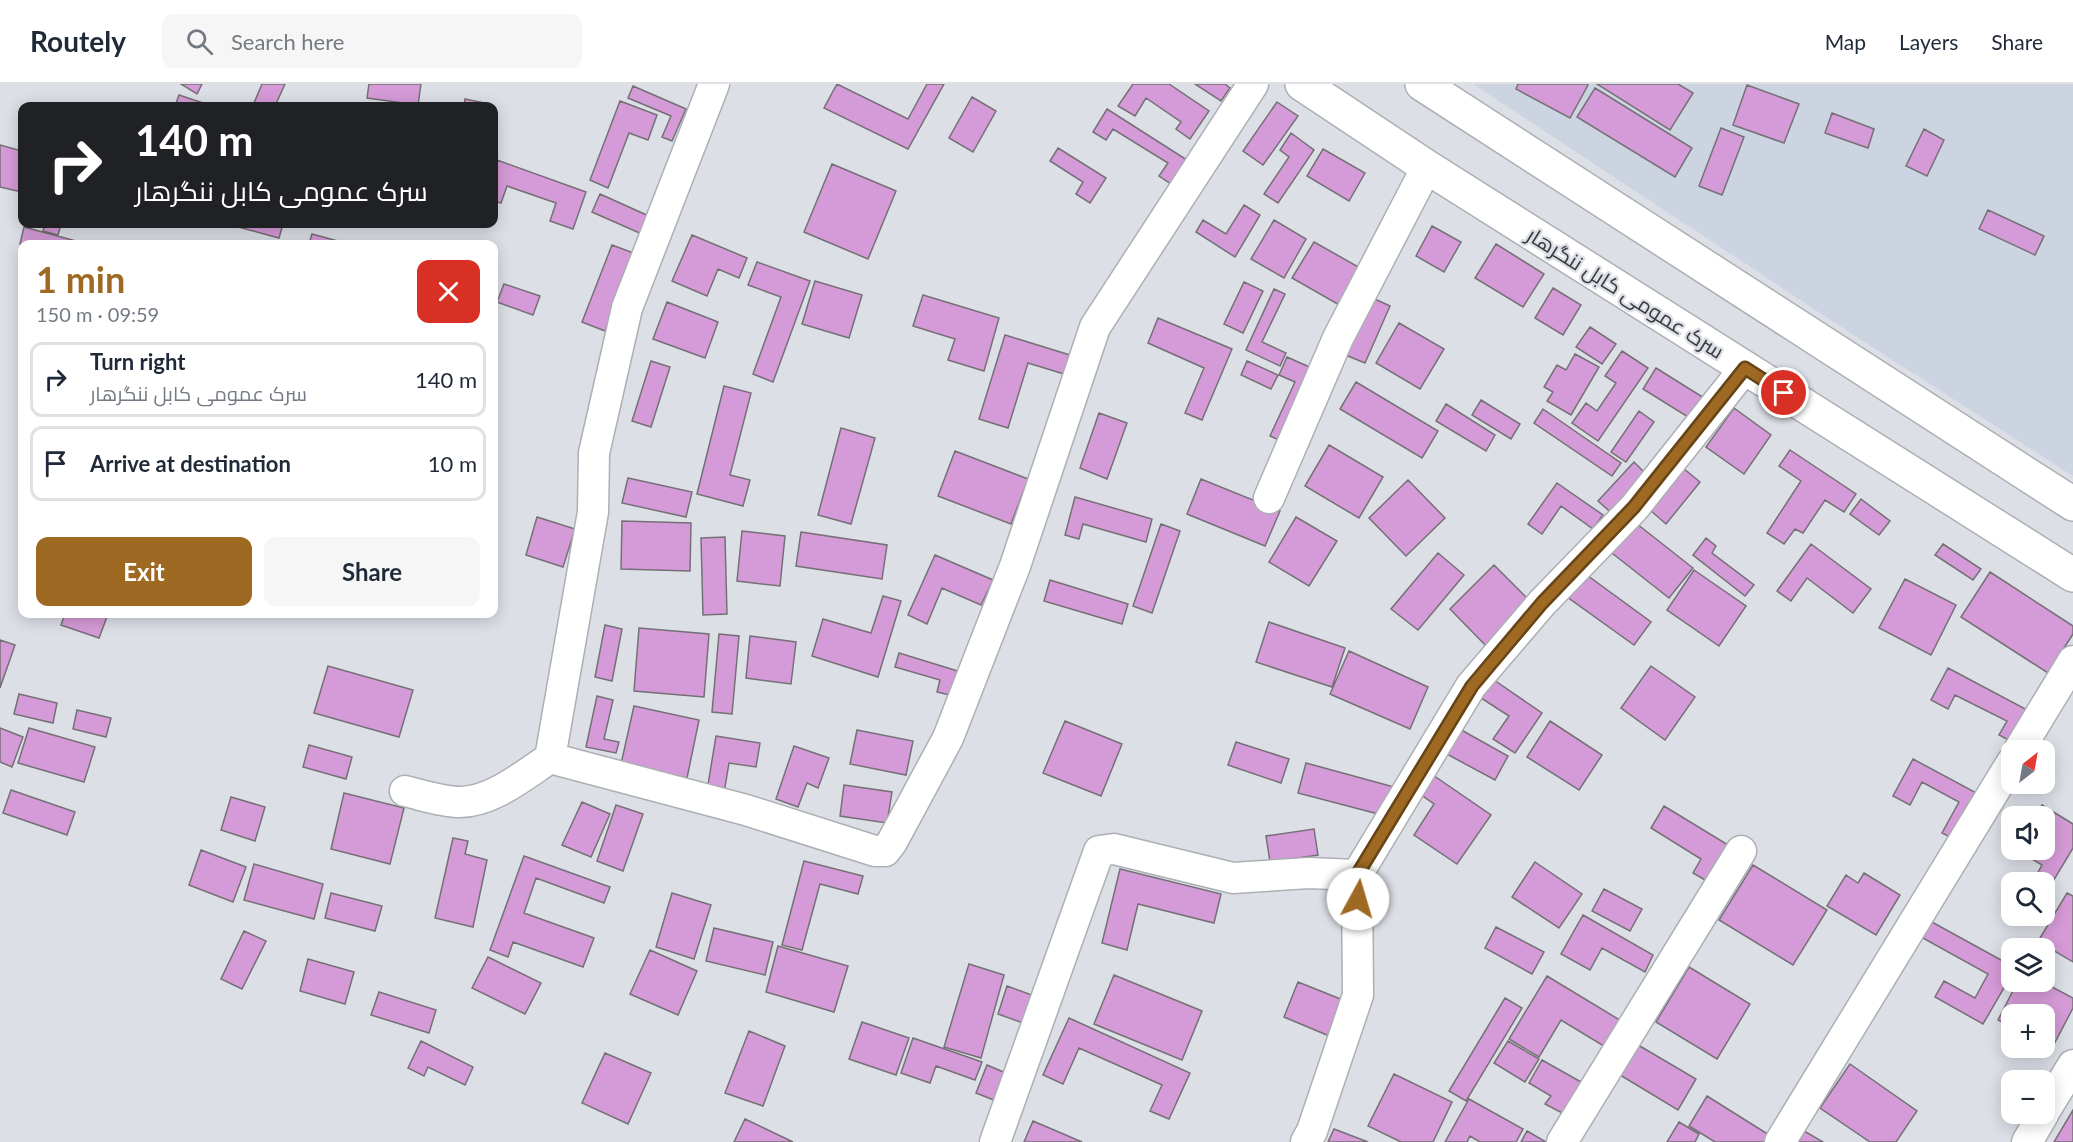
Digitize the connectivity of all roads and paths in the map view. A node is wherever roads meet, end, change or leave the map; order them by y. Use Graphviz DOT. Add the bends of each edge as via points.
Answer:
graph roads {
  1 [pos="714,84"];
  2 [pos="1253,84"];
  3 [pos="1302,84"];
  4 [pos="1422,84"];
  5 [pos="1427,166"];
  6 [pos="1745,368"];
  7 [pos="1269,498"];
  8 [pos="2073,504"];
  9 [pos="2073,575"];
  10 [pos="2073,661"];
  11 [pos="2025,740"];
  12 [pos="550,758"];
  13 [pos="2001,780"];
  14 [pos="405,792"];
  15 [pos="1741,851"];
  16 [pos="1357,875"];
  17 [pos="2073,1065"];
  18 [pos="2055,1095"];
  19 [pos="2038,1124"];
  20 [pos="995,1142"];
  21 [pos="1306,1142"];
  22 [pos="1562,1142"];
  23 [pos="1780,1142"];
  24 [pos="2027,1142"];
  1 -- 12 [label="street" via="627,308 594,453 593,512"];
  2 -- 12 [label="street" via="1095,327 1015,566 952,727 885,851"];
  3 -- 5 [label="highway, سرک عمومی کابل ننگرهار"];
  4 -- 8 [label="highway"];
  5 -- 6 [label="highway, سرک عمومی کابل ننگرهار"];
  5 -- 7 [label="street" via="1338,338"];
  6 -- 9 [label="highway, سرک عمومی کابل ننگرهار"];
  6 -- 16 [label="street" via="1634,507 1542,603 1472,686"];
  10 -- 11 [label="street"];
  12 -- 14 [label="street" via="481,799 459,802"];
  13 -- 23 [label="street"];
  15 -- 22 [label="street"];
  16 -- 20 [label="street" via="1309,873 1233,878 1114,849 1099,851"];
  16 -- 21 [label="street" via="1358,995"];
  17 -- 18 [label="street"];
  19 -- 24 [label="street"];
}
